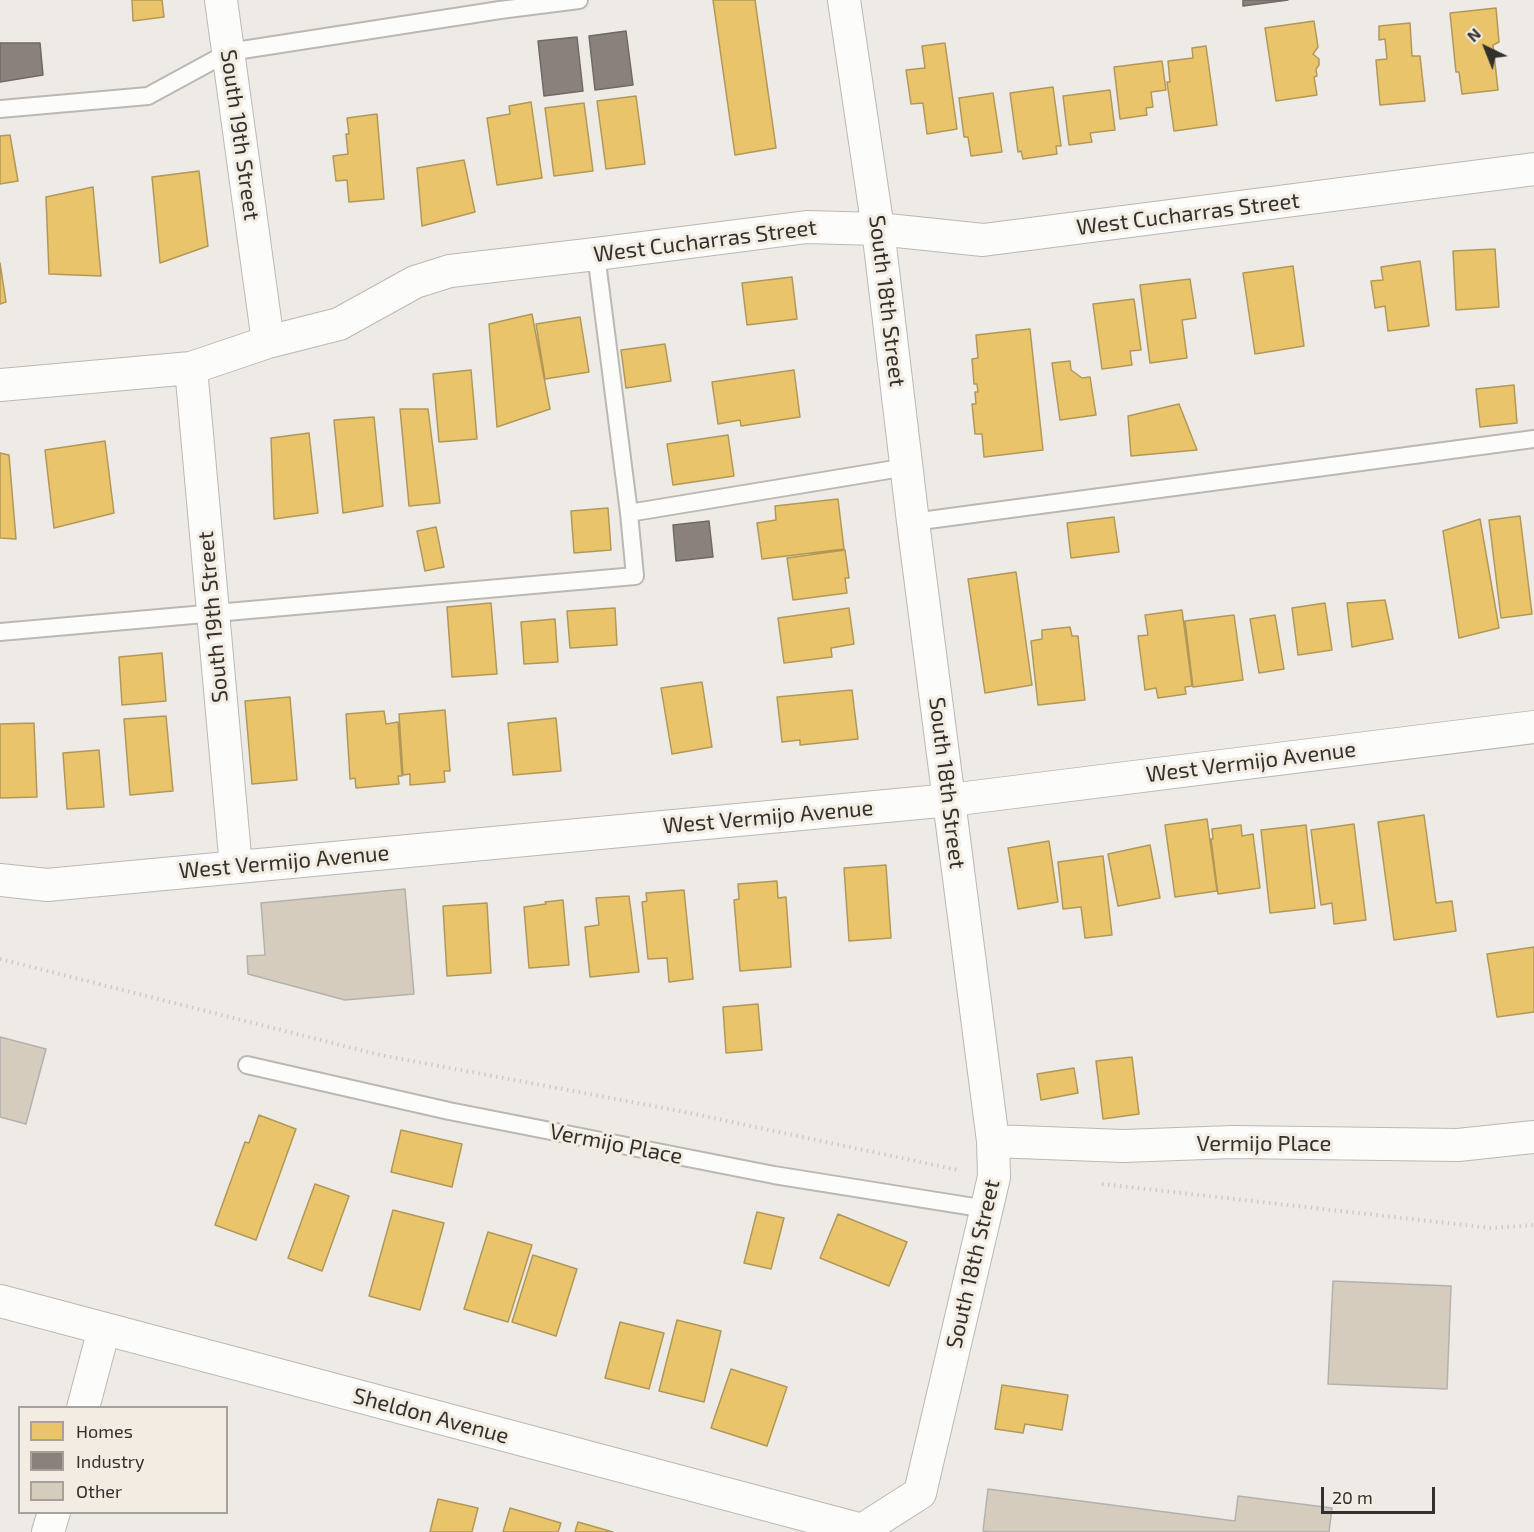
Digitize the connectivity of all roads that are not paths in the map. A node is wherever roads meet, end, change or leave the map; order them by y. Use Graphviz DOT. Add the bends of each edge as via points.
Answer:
graph roads {
  1 [pos="221,0"];
  2 [pos="579,0"];
  3 [pos="844,0"];
  4 [pos="229,52"];
  5 [pos="0,109"];
  6 [pos="1534,169"];
  7 [pos="878,229"];
  8 [pos="596,254"];
  9 [pos="268,342"];
  10 [pos="191,368"];
  11 [pos="0,385"];
  12 [pos="1534,439"];
  13 [pos="907,467"];
  14 [pos="629,513"];
  15 [pos="913,522"];
  16 [pos="212,613"];
  17 [pos="0,632"];
  18 [pos="1534,727"];
  19 [pos="950,800"];
  20 [pos="236,867"];
  21 [pos="0,880"];
  22 [pos="247,1065"];
  23 [pos="1534,1137"];
  24 [pos="993,1141"];
  25 [pos="987,1209"];
  26 [pos="0,1301"];
  27 [pos="104,1329"];
  28 [pos="83,1406"];
  29 [pos="53,1514"];
  30 [pos="862,1530"];
  31 [pos="48,1532"];
  1 -- 4 [label="street, South 19th Street"];
  2 -- 4 [label="lane"];
  3 -- 7 [label="street, South 18th Street"];
  4 -- 5 [label="lane" via="148,96"];
  4 -- 9 [label="street, South 19th Street"];
  6 -- 7 [label="street, West Cucharras Street" via="983,240"];
  7 -- 8 [label="street, West Cucharras Street" via="807,226"];
  7 -- 13 [label="street, South 18th Street"];
  8 -- 9 [label="street, West Cucharras Street" via="450,271 415,282 339,324"];
  8 -- 14 [label="lane"];
  9 -- 10 [label="street, West Cucharras Street"];
  10 -- 11 [label="street, West Cucharras Street"];
  10 -- 16 [label="street, South 19th Street"];
  12 -- 15 [label="lane"];
  13 -- 14 [label="lane"];
  13 -- 15 [label="street, South 18th Street"];
  14 -- 16 [label="lane" via="635,576"];
  15 -- 19 [label="street, South 18th Street"];
  16 -- 17 [label="lane"];
  16 -- 20 [label="street, South 19th Street"];
  18 -- 19 [label="street, West Vermijo Avenue"];
  19 -- 20 [label="street, West Vermijo Avenue"];
  19 -- 24 [label="street, South 18th Street"];
  20 -- 21 [label="street, West Vermijo Avenue" via="47,885"];
  22 -- 25 [label="lane, Vermijo Place" via="449,1111 774,1175"];
  23 -- 24 [label="street, Vermijo Place" via="1458,1145 1233,1142 1123,1146"];
  24 -- 25 [label="street, South 18th Street" via="994,1177"];
  25 -- 30 [label="street, South 18th Street" via="920,1493"];
  26 -- 27 [label="street, Sheldon Avenue"];
  27 -- 28 [label="street"];
  27 -- 30 [label="street, Sheldon Avenue"];
  29 -- 31 [label="street"];
}
